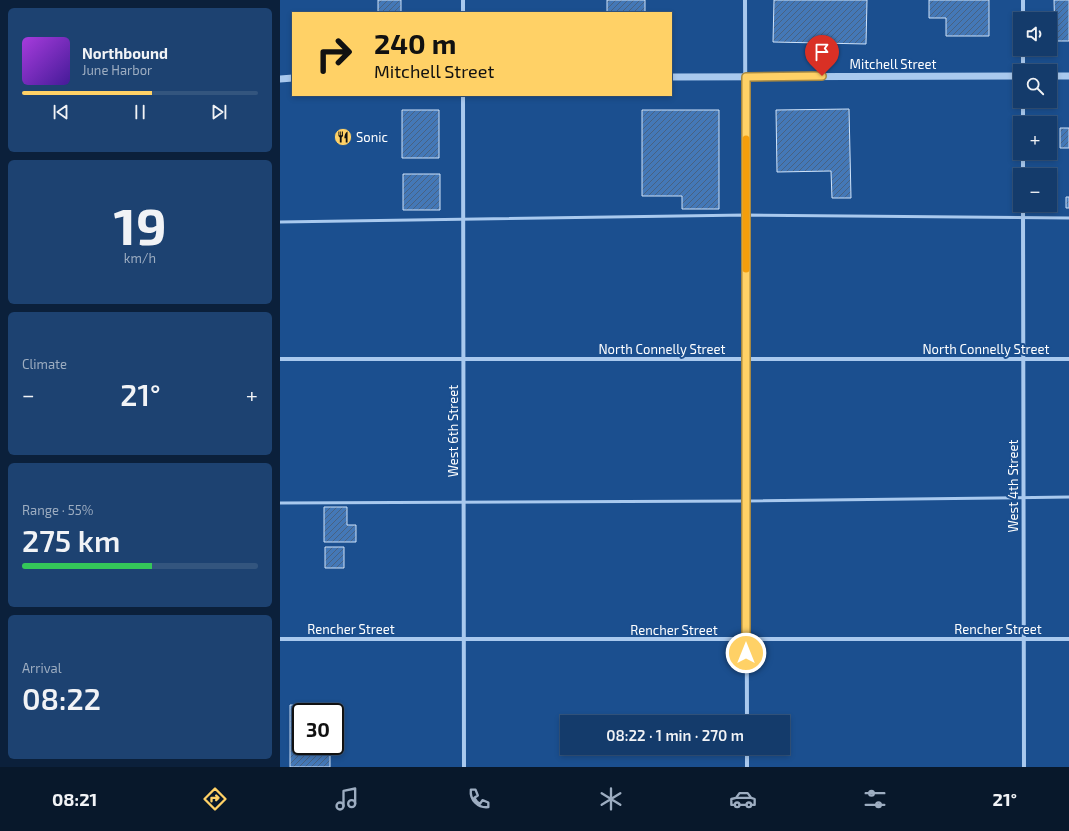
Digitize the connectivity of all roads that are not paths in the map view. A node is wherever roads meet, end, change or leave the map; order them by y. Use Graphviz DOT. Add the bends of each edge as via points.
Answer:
graph roads {
  1 [pos="462,0"];
  2 [pos="746,0"];
  3 [pos="1023,0"];
  4 [pos="463,12"];
  5 [pos="1023,12"];
  6 [pos="1013,76"];
  7 [pos="1057,76"];
  8 [pos="1069,76"];
  9 [pos="672,77"];
  10 [pos="746,77"];
  11 [pos="292,78"];
  12 [pos="280,79"];
  13 [pos="463,96"];
  14 [pos="1023,212"];
  15 [pos="746,215"];
  16 [pos="1023,217"];
  17 [pos="1069,218"];
  18 [pos="463,220"];
  19 [pos="280,222"];
  20 [pos="280,359"];
  21 [pos="746,359"];
  22 [pos="1023,359"];
  23 [pos="1069,359"];
  24 [pos="463,360"];
  25 [pos="1023,497"];
  26 [pos="1069,497"];
  27 [pos="746,500"];
  28 [pos="463,502"];
  29 [pos="280,503"];
  30 [pos="280,639"];
  31 [pos="746,639"];
  32 [pos="1024,639"];
  33 [pos="1069,639"];
  34 [pos="464,640"];
  35 [pos="747,715"];
  36 [pos="747,755"];
  37 [pos="464,767"];
  38 [pos="747,767"];
  39 [pos="1024,767"];
  1 -- 4 [label="street"];
  2 -- 10 [label="street"];
  3 -- 5 [label="street"];
  6 -- 10 [label="street, Mitchell Street"];
  7 -- 8 [label="street"];
  9 -- 10 [label="street, Mitchell Street"];
  10 -- 15 [label="street"];
  11 -- 12 [label="street"];
  13 -- 18 [label="street, West 6th Street"];
  14 -- 16 [label="street, West 4th Street"];
  15 -- 16 [label="lane"];
  15 -- 18 [label="lane"];
  15 -- 21 [label="street"];
  16 -- 17 [label="lane"];
  16 -- 22 [label="street, West 4th Street"];
  18 -- 19 [label="lane"];
  18 -- 24 [label="street, West 6th Street"];
  20 -- 24 [label="street, North Connelly Street"];
  21 -- 22 [label="street, North Connelly Street"];
  21 -- 24 [label="street, North Connelly Street"];
  21 -- 27 [label="street"];
  22 -- 23 [label="street, North Connelly Street"];
  22 -- 25 [label="street, West 4th Street"];
  24 -- 28 [label="street, West 6th Street"];
  25 -- 26 [label="lane"];
  25 -- 27 [label="lane"];
  25 -- 32 [label="street, West 4th Street"];
  27 -- 28 [label="lane"];
  27 -- 31 [label="street"];
  28 -- 29 [label="lane"];
  28 -- 34 [label="street, West 6th Street"];
  30 -- 34 [label="street, Rencher Street"];
  31 -- 32 [label="street, Rencher Street"];
  31 -- 34 [label="street, Rencher Street"];
  31 -- 35 [label="street"];
  32 -- 33 [label="street, Rencher Street"];
  32 -- 39 [label="street, West 4th Street"];
  34 -- 37 [label="street, West 6th Street"];
  36 -- 38 [label="street"];
}
